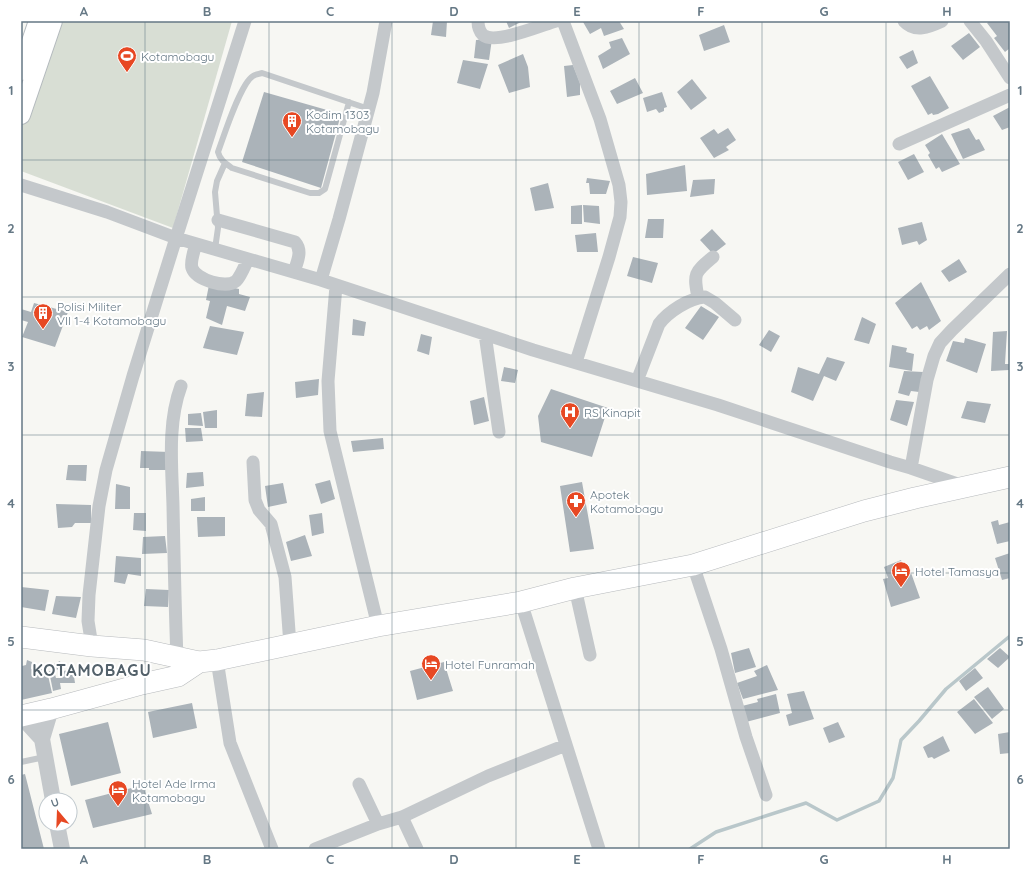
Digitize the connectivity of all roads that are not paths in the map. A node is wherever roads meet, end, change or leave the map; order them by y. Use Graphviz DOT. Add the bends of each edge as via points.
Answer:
graph roads {
  1 [pos="38,21"];
  2 [pos="53,21"];
  3 [pos="245,21"];
  4 [pos="386,21"];
  5 [pos="478,21"];
  6 [pos="556,21"];
  7 [pos="562,21"];
  8 [pos="904,21"];
  9 [pos="942,21"];
  10 [pos="973,22"];
  11 [pos="21,72"];
  12 [pos="1010,78"];
  13 [pos="1010,94"];
  14 [pos="349,102"];
  15 [pos="369,109"];
  16 [pos="21,115"];
  17 [pos="899,144"];
  18 [pos="225,163"];
  19 [pos="21,185"];
  20 [pos="218,220"];
  21 [pos="176,238"];
  22 [pos="196,244"];
  23 [pos="215,249"];
  24 [pos="714,257"];
  25 [pos="248,259"];
  26 [pos="294,272"];
  27 [pos="1010,274"];
  28 [pos="321,280"];
  29 [pos="336,286"];
  30 [pos="698,297"];
  31 [pos="735,320"];
  32 [pos="485,334"];
  33 [pos="576,362"];
  34 [pos="637,381"];
  35 [pos="181,386"];
  36 [pos="499,432"];
  37 [pos="253,462"];
  38 [pos="911,468"];
  39 [pos="1010,476"];
  40 [pos="964,487"];
  41 [pos="693,565"];
  42 [pos="575,588"];
  43 [pos="521,602"];
  44 [pos="378,626"];
  45 [pos="21,637"];
  46 [pos="290,645"];
  47 [pos="92,646"];
  48 [pos="144,650"];
  49 [pos="590,655"];
  50 [pos="177,658"];
  51 [pos="208,661"];
  52 [pos="142,684"];
  53 [pos="51,709"];
  54 [pos="21,716"];
  55 [pos="42,739"];
  56 [pos="566,745"];
  57 [pos="45,757"];
  58 [pos="21,762"];
  59 [pos="359,784"];
  60 [pos="52,792"];
  61 [pos="766,795"];
  62 [pos="402,817"];
  63 [pos="378,824"];
  64 [pos="59,832"];
  65 [pos="62,849"];
  66 [pos="272,849"];
  67 [pos="315,849"];
  68 [pos="417,849"];
  69 [pos="599,849"];
  1 -- 11 [label="main road"];
  2 -- 16 [label="main road"];
  3 -- 21 [label="street"];
  4 -- 15 [label="street"];
  5 -- 6 [label="street" via="483,36 490,39 507,37"];
  7 -- 33 [label="street" via="600,119 619,185 621,202 620,217 609,257"];
  8 -- 9 [label="street" via="916,29"];
  10 -- 12 [label="street"];
  13 -- 17 [label="street"];
  14 -- 15 [label="lane"];
  14 -- 18 [label="lane" via="325,189 320,194 232,168"];
  14 -- 18 [label="lane" via="262,73 253,76 235,106 218,152"];
  15 -- 28 [label="street"];
  18 -- 20 [label="lane" via="215,192"];
  19 -- 21 [label="street" via="107,212"];
  20 -- 23 [label="lane"];
  20 -- 26 [label="street" via="295,242 300,253"];
  21 -- 22 [label="street"];
  21 -- 47 [label="street" via="106,470 88,595 88,621"];
  22 -- 23 [label="street"];
  22 -- 25 [label="street" via="192,270 197,276 207,280 226,285 234,282"];
  23 -- 25 [label="street"];
  24 -- 30 [label="street" via="699,270 695,278"];
  25 -- 26 [label="street"];
  26 -- 28 [label="street"];
  27 -- 38 [label="street" via="940,343 928,380"];
  28 -- 29 [label="street"];
  29 -- 32 [label="street"];
  29 -- 44 [label="street" via="328,381 330,431"];
  30 -- 31 [label="street" via="715,302"];
  30 -- 34 [label="street" via="665,316 659,324"];
  32 -- 33 [label="street"];
  32 -- 36 [label="street"];
  33 -- 34 [label="street"];
  34 -- 38 [label="street"];
  35 -- 50 [label="street" via="174,416 171,460"];
  37 -- 46 [label="street" via="255,500 259,510 271,524 285,577"];
  38 -- 40 [label="street"];
  39 -- 40 [label="highway"];
  40 -- 41 [label="highway" via="864,511"];
  41 -- 42 [label="highway"];
  41 -- 61 [label="street"];
  42 -- 43 [label="highway"];
  42 -- 49 [label="street"];
  43 -- 44 [label="highway"];
  43 -- 56 [label="street"];
  44 -- 46 [label="highway"];
  45 -- 47 [label="highway"];
  46 -- 51 [label="highway"];
  47 -- 48 [label="highway"];
  48 -- 50 [label="highway"];
  48 -- 52 [label="highway"];
  50 -- 51 [label="highway"];
  51 -- 52 [label="highway" via="178,676"];
  51 -- 66 [label="street" via="230,742"];
  52 -- 53 [label="highway"];
  53 -- 54 [label="highway"];
  53 -- 55 [label="street"];
  54 -- 55 [label="street"];
  55 -- 57 [label="street"];
  56 -- 62 [label="street" via="488,776"];
  56 -- 69 [label="street"];
  57 -- 58 [label="lane"];
  57 -- 60 [label="street"];
  59 -- 63 [label="street"];
  62 -- 63 [label="street"];
  62 -- 68 [label="street"];
  63 -- 67 [label="street"];
  64 -- 65 [label="street"];
}
